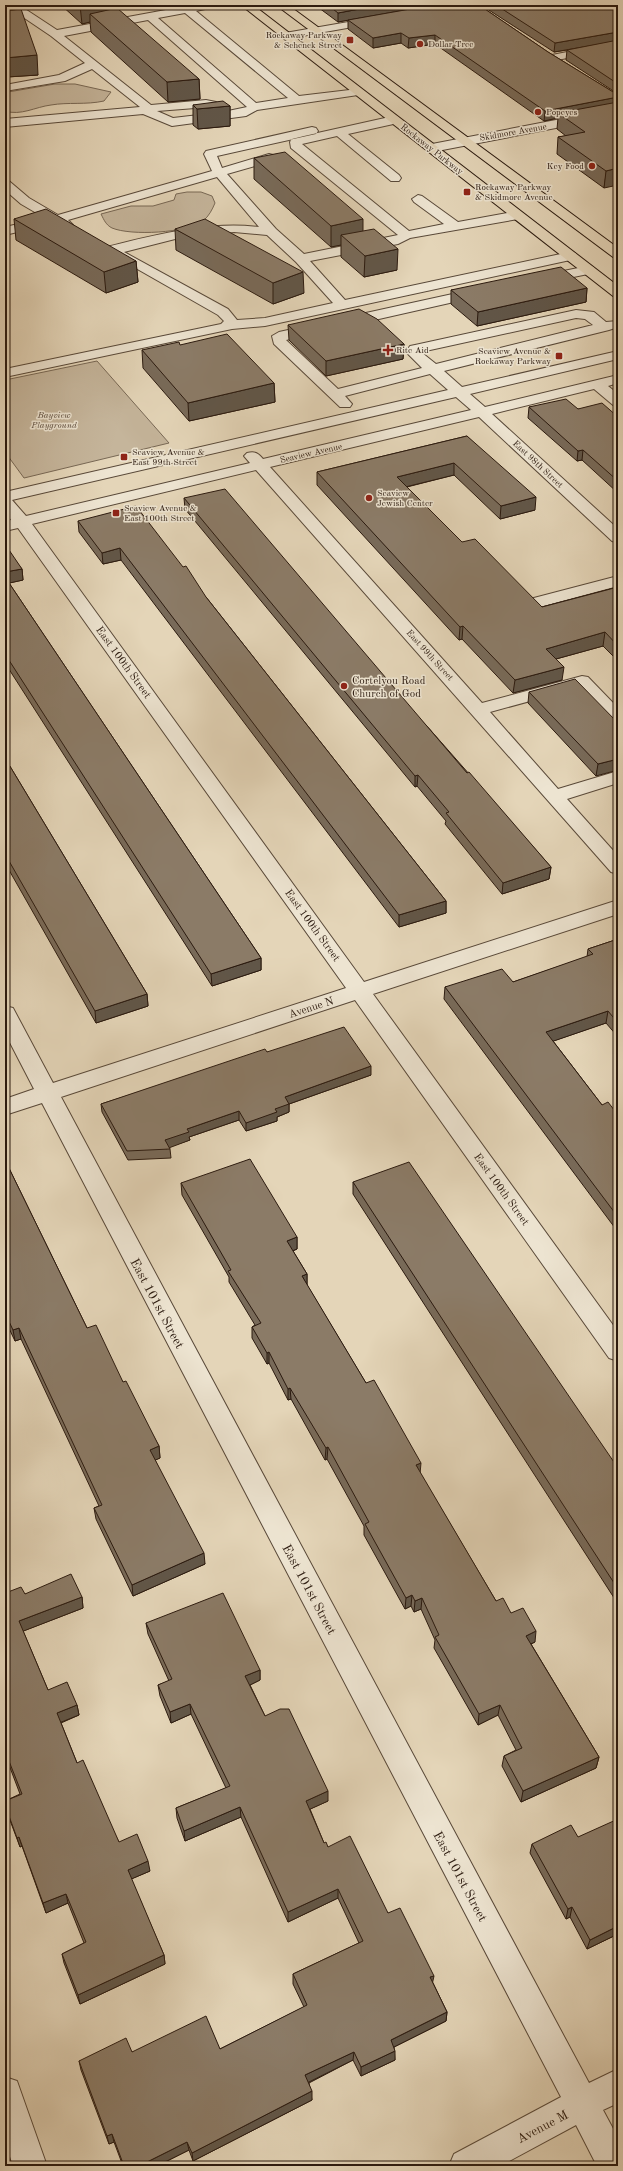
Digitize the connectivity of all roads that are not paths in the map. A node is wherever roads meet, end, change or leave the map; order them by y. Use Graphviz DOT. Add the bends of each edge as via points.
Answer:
graph roads {
  1 [pos="210,5"];
  2 [pos="246,5"];
  3 [pos="281,5"];
  4 [pos="18,9"];
  5 [pos="187,10"];
  6 [pos="150,16"];
  7 [pos="385,18"];
  8 [pos="316,30"];
  9 [pos="55,34"];
  10 [pos="285,36"];
  11 [pos="618,45"];
  12 [pos="92,64"];
  13 [pos="565,66"];
  14 [pos="5,88"];
  15 [pos="358,92"];
  16 [pos="297,100"];
  17 [pos="254,107"];
  18 [pos="144,110"];
  19 [pos="618,112"];
  20 [pos="226,115"];
  21 [pos="392,117"];
  22 [pos="5,123"];
  23 [pos="339,132"];
  24 [pos="464,141"];
  25 [pos="432,148"];
  26 [pos="269,158"];
  27 [pos="219,172"];
  28 [pos="395,178"];
  29 [pos="5,184"];
  30 [pos="418,199"];
  31 [pos="518,216"];
  32 [pos="57,219"];
  33 [pos="455,226"];
  34 [pos="5,231"];
  35 [pos="79,232"];
  36 [pos="271,232"];
  37 [pos="406,235"];
  38 [pos="100,243"];
  39 [pos="113,251"];
  40 [pos="618,254"];
  41 [pos="570,256"];
  42 [pos="301,260"];
  43 [pos="588,270"];
  44 [pos="528,282"];
  45 [pos="497,289"];
  46 [pos="618,293"];
  47 [pos="342,305"];
  48 [pos="618,323"];
  49 [pos="227,325"];
  50 [pos="604,327"];
  51 [pos="618,355"];
  52 [pos="431,370"];
  53 [pos="5,373"];
  54 [pos="618,379"];
  55 [pos="597,384"];
  56 [pos="458,391"];
  57 [pos="335,394"];
  58 [pos="618,402"];
  59 [pos="482,412"];
  60 [pos="358,415"];
  61 [pos="241,444"];
  62 [pos="261,465"];
  63 [pos="5,497"];
  64 [pos="5,502"];
  65 [pos="14,524"];
  66 [pos="618,538"];
  67 [pos="618,581"];
  68 [pos="536,603"];
  69 [pos="478,710"];
  70 [pos="618,718"];
  71 [pos="618,777"];
  72 [pos="555,796"];
  73 [pos="618,868"];
  74 [pos="618,907"];
  75 [pos="360,991"];
  76 [pos="5,1013"];
  77 [pos="47,1093"];
  78 [pos="5,1107"];
  79 [pos="618,1352"];
  80 [pos="618,2086"];
  81 [pos="5,2094"];
  82 [pos="582,2104"];
  83 [pos="30,2166"];
  84 [pos="466,2166"];
  85 [pos="615,2166"];
  1 -- 5 [label="street"];
  2 -- 10 [label="main road, Rockaway Parkway"];
  3 -- 8 [label="main road"];
  4 -- 9 [label="street"];
  5 -- 6 [label="street"];
  5 -- 16 [label="street"];
  6 -- 9 [label="street"];
  6 -- 17 [label="street"];
  7 -- 8 [label="street"];
  8 -- 10 [label="street"];
  8 -- 24 [label="main road"];
  9 -- 12 [label="street"];
  10 -- 15 [label="main road, Rockaway Parkway"];
  11 -- 13 [label="street" via="549,56"];
  12 -- 14 [label="street" via="68,78"];
  12 -- 18 [label="street" via="146,105"];
  15 -- 16 [label="street"];
  15 -- 21 [label="main road, Rockaway Parkway"];
  16 -- 17 [label="street"];
  17 -- 20 [label="street" via="246,112"];
  18 -- 20 [label="street" via="172,122"];
  18 -- 20 [label="street" via="206,103 212,104"];
  18 -- 22 [label="street"];
  19 -- 24 [label="street, Skidmore Avenue"];
  21 -- 23 [label="street"];
  21 -- 25 [label="main road, Rockaway Parkway"];
  21 -- 27 [label="street" via="218,150 210,154 210,158"];
  23 -- 28 [label="street"];
  23 -- 37 [label="street" via="296,142 295,145"];
  24 -- 25 [label="street, Skidmore Avenue"];
  24 -- 40 [label="main road"];
  25 -- 31 [label="main road, Rockaway Parkway"];
  26 -- 27 [label="street"];
  27 -- 32 [label="street"];
  27 -- 36 [label="street"];
  29 -- 32 [label="street" via="25,201"];
  30 -- 33 [label="street"];
  31 -- 33 [label="street"];
  31 -- 41 [label="main road, Rockaway Parkway"];
  32 -- 34 [label="street"];
  32 -- 35 [label="street"];
  33 -- 37 [label="street"];
  36 -- 39 [label="street" via="234,228 208,230 145,241"];
  36 -- 42 [label="street"];
  37 -- 42 [label="street" via="398,240"];
  38 -- 39 [label="street"];
  39 -- 49 [label="street" via="223,312 231,321"];
  41 -- 43 [label="main road, Rockaway Parkway"];
  41 -- 47 [label="street"];
  42 -- 47 [label="street"];
  43 -- 44 [label="street"];
  43 -- 46 [label="main road, Rockaway Parkway"];
  45 -- 57 [label="street" via="279,336 279,341"];
  47 -- 49 [label="street" via="264,322"];
  48 -- 50 [label="street"];
  49 -- 53 [label="street"];
  50 -- 52 [label="street"];
  50 -- 52 [label="street, East 98th Street" via="589,315 576,314 415,349 413,352"];
  51 -- 56 [label="street"];
  52 -- 56 [label="street, East 98th Street"];
  52 -- 57 [label="street"];
  54 -- 55 [label="street, Seaview Avenue"];
  55 -- 58 [label="street"];
  55 -- 59 [label="street, Seaview Avenue"];
  56 -- 59 [label="street, East 98th Street"];
  56 -- 60 [label="street"];
  57 -- 60 [label="street"];
  59 -- 62 [label="street, Seaview Avenue"];
  59 -- 66 [label="street, East 98th Street"];
  60 -- 61 [label="street"];
  61 -- 62 [label="street, East 99th Street"];
  61 -- 63 [label="street"];
  62 -- 65 [label="street, Seaview Avenue"];
  62 -- 69 [label="street, East 99th Street"];
  64 -- 65 [label="street, East 100th Street"];
  65 -- 75 [label="street, East 100th Street"];
  67 -- 68 [label="street"];
  69 -- 70 [label="street" via="582,681"];
  69 -- 72 [label="street, East 99th Street"];
  71 -- 72 [label="street"];
  72 -- 73 [label="street, East 99th Street"];
  74 -- 75 [label="street, Avenue N"];
  75 -- 77 [label="street, Avenue N"];
  75 -- 79 [label="street, East 100th Street"];
  76 -- 77 [label="street, East 101st Street"];
  77 -- 78 [label="street, Avenue N"];
  77 -- 82 [label="street, East 101st Street"];
  80 -- 82 [label="street, Avenue M"];
  81 -- 83 [label="street"];
  82 -- 84 [label="street, Avenue M"];
  82 -- 85 [label="street, East 101st Street"];
}
